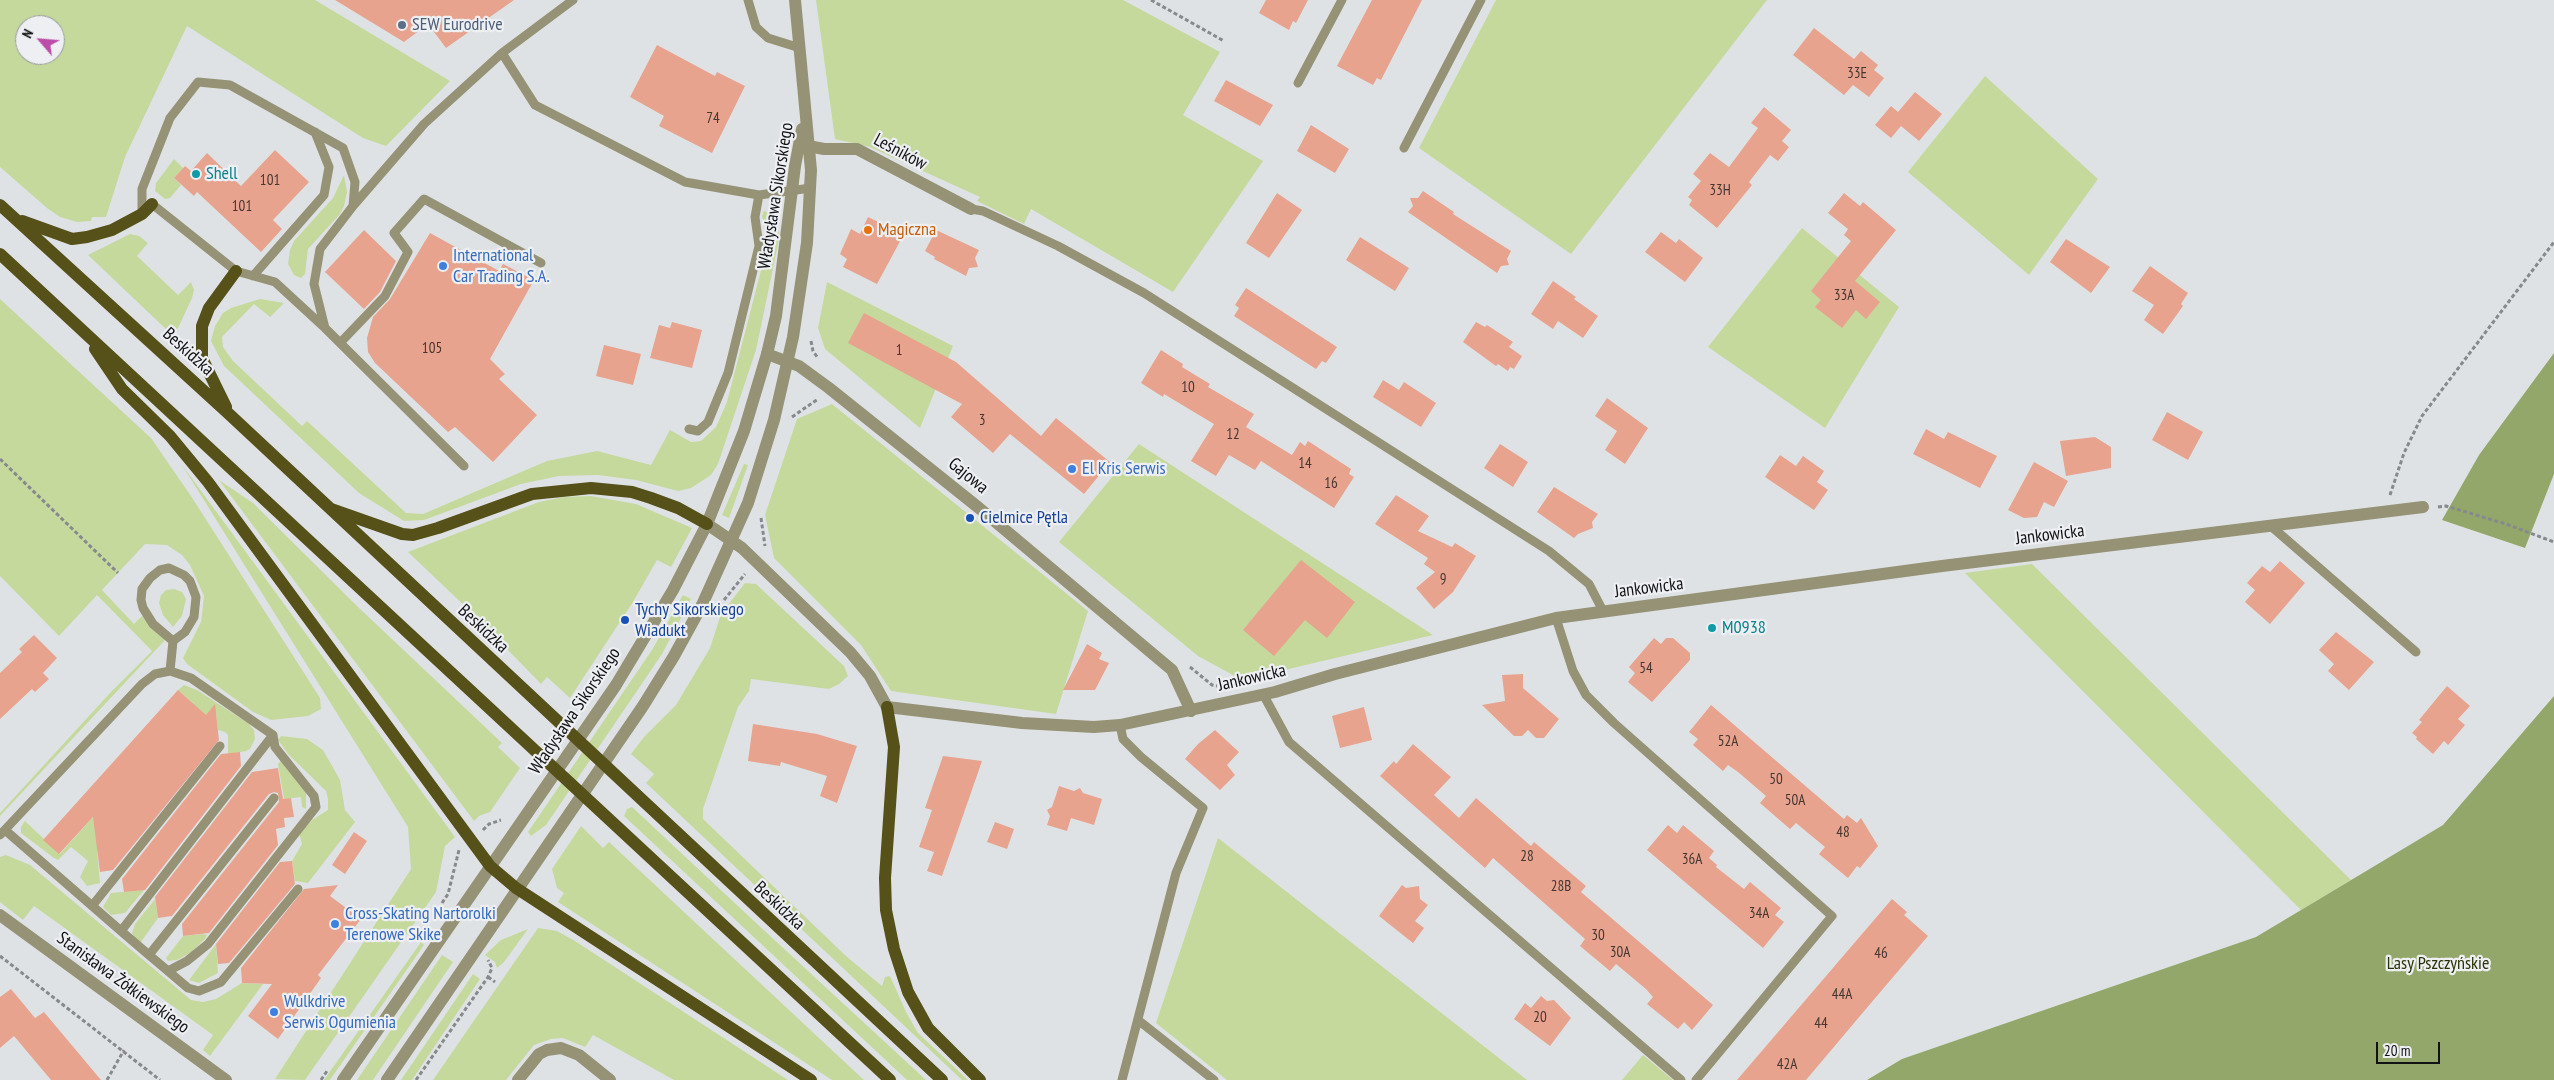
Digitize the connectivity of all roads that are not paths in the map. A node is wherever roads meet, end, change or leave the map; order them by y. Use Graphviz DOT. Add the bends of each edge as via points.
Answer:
graph roads {
  1 [pos="573,0"];
  2 [pos="748,0"];
  3 [pos="795,0"];
  4 [pos="1342,0"];
  5 [pos="1481,0"];
  6 [pos="800,48"];
  7 [pos="502,53"];
  8 [pos="1298,83"];
  9 [pos="805,117"];
  10 [pos="315,132"];
  11 [pos="808,146"];
  12 [pos="1404,148"];
  13 [pos="812,188"];
  14 [pos="792,190"];
  15 [pos="759,195"];
  16 [pos="152,204"];
  17 [pos="0,205"];
  18 [pos="353,206"];
  19 [pos="971,209"];
  20 [pos="142,214"];
  21 [pos="16,219"];
  22 [pos="0,254"];
  23 [pos="542,264"];
  24 [pos="236,271"];
  25 [pos="254,276"];
  26 [pos="326,328"];
  27 [pos="83,330"];
  28 [pos="340,343"];
  29 [pos="767,354"];
  30 [pos="788,360"];
  31 [pos="229,414"];
  32 [pos="689,428"];
  33 [pos="464,466"];
  34 [pos="326,507"];
  35 [pos="2423,507"];
  36 [pos="707,524"];
  37 [pos="2272,527"];
  38 [pos="733,541"];
  39 [pos="1603,611"];
  40 [pos="1556,618"];
  41 [pos="173,641"];
  42 [pos="2416,652"];
  43 [pos="170,671"];
  44 [pos="1263,694"];
  45 [pos="888,707"];
  46 [pos="1191,711"];
  47 [pos="1120,725"];
  48 [pos="273,734"];
  49 [pos="220,746"];
  50 [pos="274,798"];
  51 [pos="2,833"];
  52 [pos="490,866"];
  53 [pos="516,888"];
  54 [pos="298,889"];
  55 [pos="92,906"];
  56 [pos="0,915"];
  57 [pos="121,931"];
  58 [pos="149,955"];
  59 [pos="168,971"];
  60 [pos="1138,1020"];
  61 [pos="226,1080"];
  62 [pos="343,1080"];
  63 [pos="387,1080"];
  64 [pos="518,1080"];
  65 [pos="610,1080"];
  66 [pos="810,1080"];
  67 [pos="890,1080"];
  68 [pos="942,1080"];
  69 [pos="980,1080"];
  70 [pos="1122,1080"];
  71 [pos="1214,1080"];
  72 [pos="1681,1080"];
  73 [pos="1696,1080"];
  1 -- 7 [label="lane"];
  2 -- 6 [label="lane" via="756,27 768,38"];
  3 -- 6 [label="street"];
  4 -- 8 [label="lane"];
  5 -- 12 [label="lane"];
  6 -- 9 [label="street"];
  7 -- 15 [label="lane" via="535,105 685,182"];
  7 -- 18 [label="lane" via="424,124"];
  9 -- 11 [label="street, Władysława Sikorskiego"];
  9 -- 14 [label="street, Władysława Sikorskiego"];
  10 -- 18 [label="lane" via="343,148 355,182"];
  10 -- 20 [label="lane" via="230,85 198,82 170,118 142,189"];
  10 -- 25 [label="lane" via="329,167 324,195"];
  11 -- 13 [label="street, Władysława Sikorskiego"];
  11 -- 19 [label="street, Leśników" via="857,149"];
  13 -- 14 [label="lane"];
  13 -- 30 [label="street, Władysława Sikorskiego" via="807,243"];
  14 -- 15 [label="lane"];
  14 -- 29 [label="street, Władysława Sikorskiego" via="776,316"];
  15 -- 32 [label="lane" via="755,217 759,246 728,372 708,422 698,431"];
  16 -- 20 [label="main road"];
  16 -- 24 [label="lane"];
  17 -- 21 [label="main road, Beskidzka"];
  18 -- 26 [label="lane" via="320,249 314,284"];
  19 -- 39 [label="lane" via="983,211 1049,242 1144,293 1549,551 1589,584"];
  20 -- 21 [label="main road" via="100,235 72,238"];
  21 -- 31 [label="main road, Beskidzka"];
  22 -- 27 [label="main road"];
  23 -- 28 [label="lane" via="424,199 394,233 408,252 384,296"];
  24 -- 25 [label="lane"];
  24 -- 31 [label="main road" via="204,317 201,337 202,358"];
  25 -- 26 [label="lane" via="275,282"];
  26 -- 28 [label="lane"];
  27 -- 52 [label="main road" via="122,388 170,436 208,482"];
  27 -- 67 [label="main road"];
  28 -- 33 [label="lane"];
  29 -- 30 [label="street, Gajowa"];
  29 -- 36 [label="street, Władysława Sikorskiego" via="744,431"];
  30 -- 38 [label="street, Władysława Sikorskiego" via="768,443"];
  30 -- 46 [label="street, Gajowa" via="810,373 979,508 1172,670"];
  31 -- 34 [label="main road, Beskidzka"];
  34 -- 36 [label="main road" via="413,535 532,494 591,488 632,492 678,508"];
  34 -- 68 [label="main road, Beskidzka"];
  35 -- 37 [label="street, Jankowicka"];
  36 -- 38 [label="street"];
  36 -- 52 [label="street, Władysława Sikorskiego" via="673,590 616,685"];
  37 -- 39 [label="street, Jankowicka"];
  37 -- 42 [label="lane"];
  38 -- 45 [label="street" via="855,657"];
  38 -- 53 [label="street, Władysława Sikorskiego" via="670,663"];
  39 -- 40 [label="street, Jankowicka"];
  40 -- 44 [label="street, Jankowicka"];
  40 -- 73 [label="lane" via="1573,671 1586,695 1832,916"];
  41 -- 41 [label="lane" via="153,624 141,600 142,589 150,578 169,568 190,581 196,597 194,617 185,632"];
  41 -- 43 [label="lane"];
  43 -- 48 [label="lane" via="191,678"];
  43 -- 51 [label="lane" via="155,674 142,684"];
  44 -- 46 [label="street, Jankowicka"];
  44 -- 72 [label="lane" via="1289,742"];
  45 -- 47 [label="street, Jankowicka" via="1022,723 1094,727"];
  45 -- 69 [label="main road" via="894,747 885,878 886,910 894,950 908,992 928,1028"];
  46 -- 47 [label="street, Jankowicka"];
  47 -- 60 [label="lane" via="1123,739 1135,751 1203,808 1176,873"];
  48 -- 57 [label="lane"];
  48 -- 59 [label="lane" via="275,747 314,796 316,807 208,944"];
  49 -- 55 [label="lane"];
  50 -- 58 [label="lane"];
  51 -- 55 [label="lane"];
  52 -- 53 [label="main road"];
  52 -- 62 [label="street, Władysława Sikorskiego"];
  53 -- 63 [label="street, Władysława Sikorskiego"];
  53 -- 66 [label="main road"];
  54 -- 59 [label="lane" via="221,982 199,991 188,988"];
  55 -- 57 [label="lane"];
  56 -- 61 [label="street, Stanisława Żółkiewskiego"];
  57 -- 58 [label="lane"];
  58 -- 59 [label="lane"];
  60 -- 70 [label="lane"];
  60 -- 71 [label="lane"];
  64 -- 65 [label="street" via="539,1054 560,1048 578,1055"];
}
